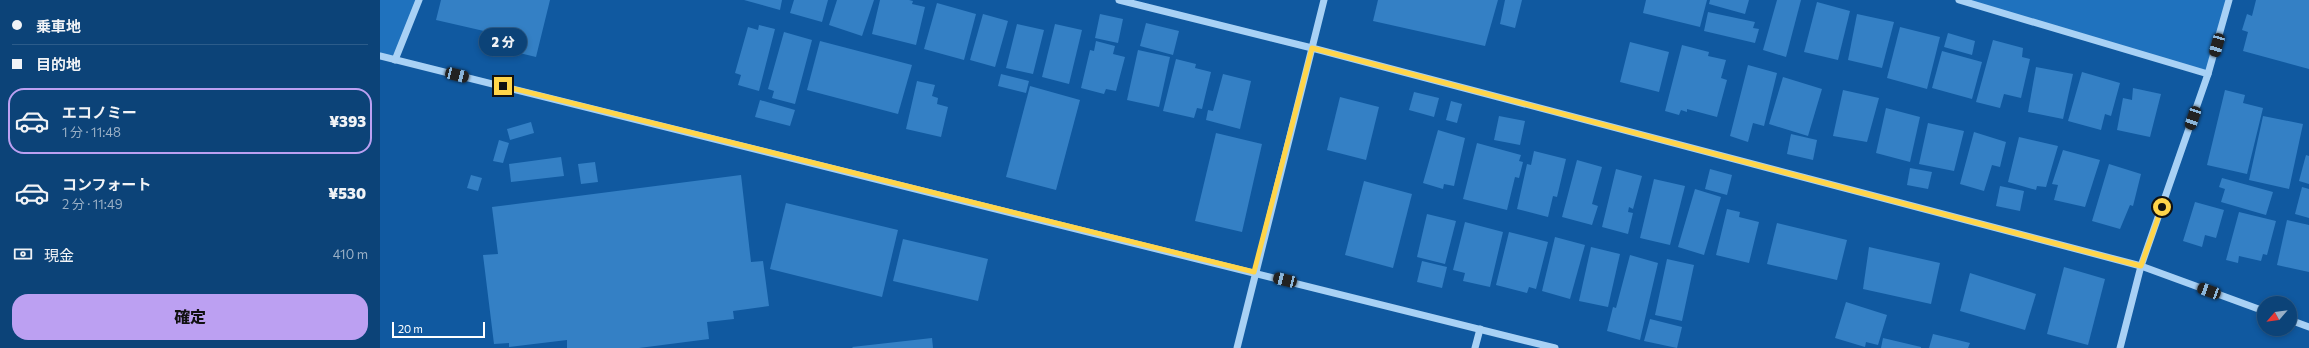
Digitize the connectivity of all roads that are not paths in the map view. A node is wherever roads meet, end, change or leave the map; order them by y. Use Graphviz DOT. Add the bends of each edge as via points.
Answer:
graph roads {
  1 [pos="419,0"];
  2 [pos="1119,0"];
  3 [pos="1324,0"];
  4 [pos="1959,0"];
  5 [pos="2229,0"];
  6 [pos="1312,48"];
  7 [pos="380,56"];
  8 [pos="395,60"];
  9 [pos="2208,74"];
  10 [pos="2141,266"];
  11 [pos="1254,272"];
  12 [pos="2257,308"];
  13 [pos="2297,323"];
  14 [pos="2309,327"];
  15 [pos="1480,329"];
  16 [pos="1237,348"];
  17 [pos="1475,348"];
  18 [pos="1555,348"];
  19 [pos="2120,348"];
  1 -- 8 [label="street"];
  2 -- 6 [label="street"];
  3 -- 6 [label="street"];
  4 -- 9 [label="street"];
  5 -- 9 [label="street"];
  6 -- 10 [label="street"];
  6 -- 11 [label="street"];
  7 -- 8 [label="street"];
  8 -- 11 [label="street"];
  9 -- 10 [label="street"];
  10 -- 12 [label="street"];
  10 -- 19 [label="street"];
  11 -- 15 [label="street"];
  11 -- 16 [label="street"];
  13 -- 14 [label="street"];
  15 -- 17 [label="street"];
  15 -- 18 [label="street"];
}
